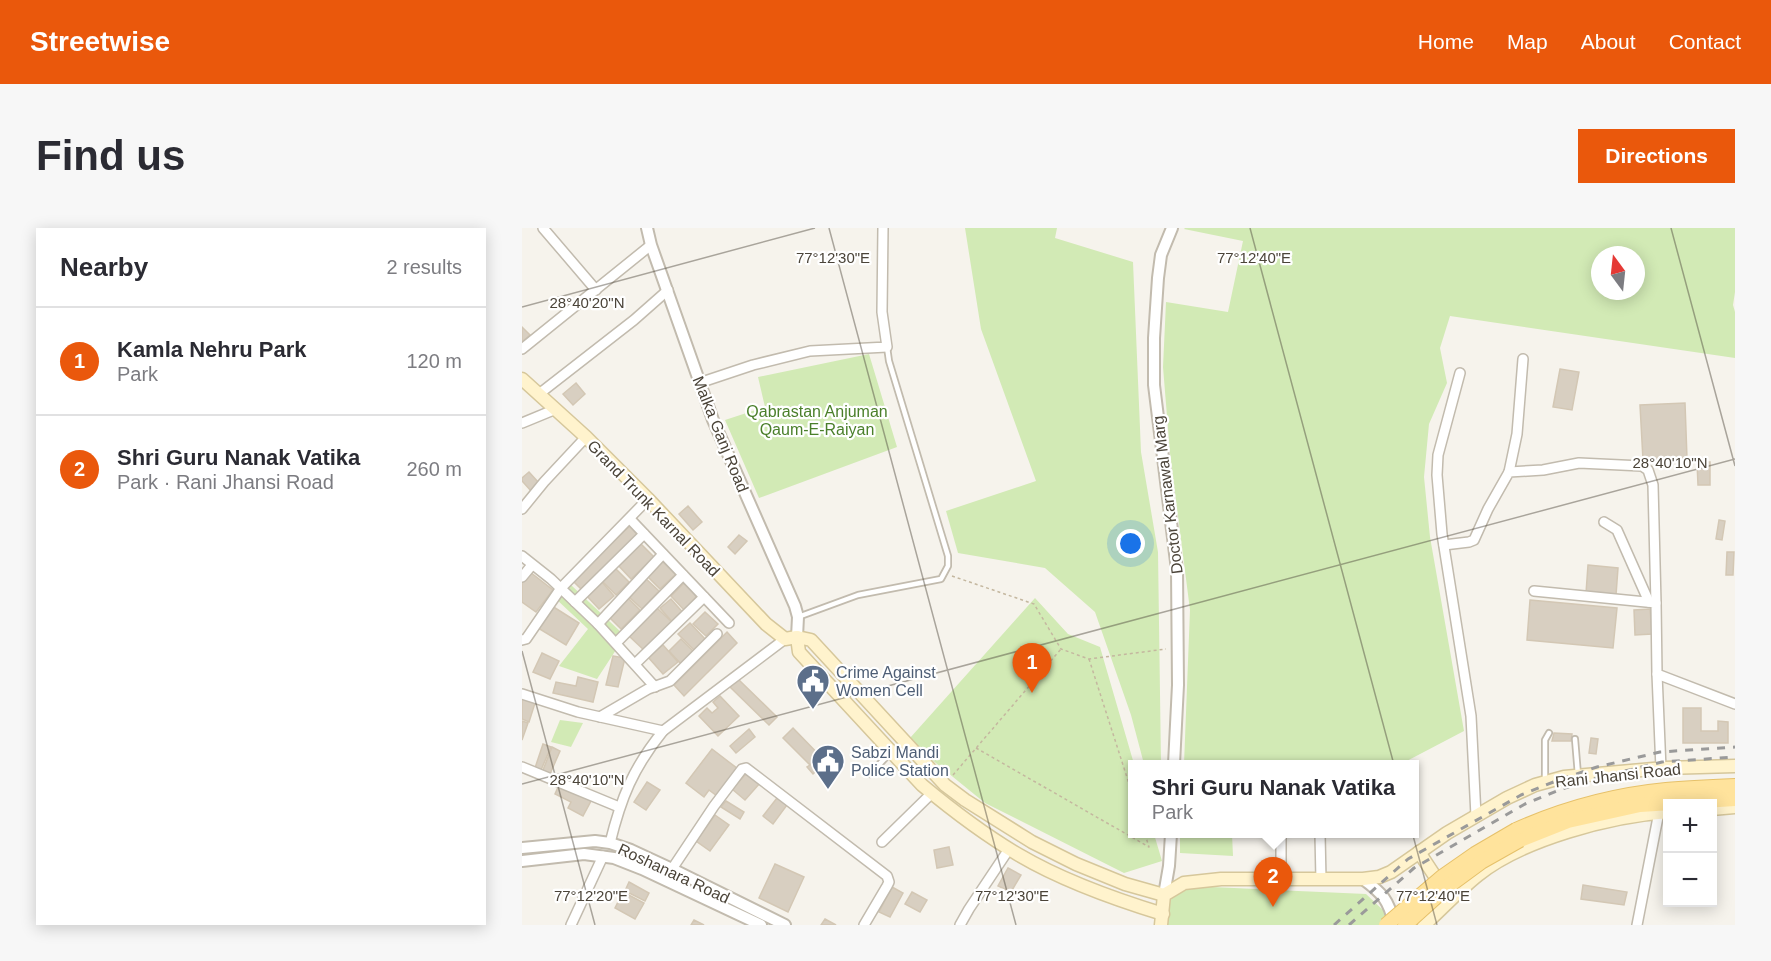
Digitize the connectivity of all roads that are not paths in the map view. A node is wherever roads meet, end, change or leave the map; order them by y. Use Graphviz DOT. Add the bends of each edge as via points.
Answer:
graph roads {
  1 [pos="543,228"];
  2 [pos="647,228"];
  3 [pos="883,228"];
  4 [pos="1172,228"];
  5 [pos="651,245"];
  6 [pos="596,290"];
  7 [pos="668,290"];
  8 [pos="887,347"];
  9 [pos="522,349"];
  10 [pos="1522,360"];
  11 [pos="1460,373"];
  12 [pos="522,379"];
  13 [pos="699,383"];
  14 [pos="539,394"];
  15 [pos="556,409"];
  16 [pos="522,423"];
  17 [pos="586,437"];
  18 [pos="1509,472"];
  19 [pos="648,499"];
  20 [pos="522,509"];
  21 [pos="630,519"];
  22 [pos="1604,522"];
  23 [pos="644,534"];
  24 [pos="1444,545"];
  25 [pos="663,554"];
  26 [pos="522,556"];
  27 [pos="532,565"];
  28 [pos="683,575"];
  29 [pos="522,577"];
  30 [pos="561,588"];
  31 [pos="1534,591"];
  32 [pos="704,597"];
  33 [pos="575,602"];
  34 [pos="1652,602"];
  35 [pos="798,617"];
  36 [pos="729,623"];
  37 [pos="598,624"];
  38 [pos="717,634"];
  39 [pos="791,638"];
  40 [pos="522,640"];
  41 [pos="616,643"];
  42 [pos="634,664"];
  43 [pos="1657,674"];
  44 [pos="655,687"];
  45 [pos="522,694"];
  46 [pos="1735,704"];
  47 [pos="600,717"];
  48 [pos="663,732"];
  49 [pos="1549,733"];
  50 [pos="1575,739"];
  51 [pos="891,752"];
  52 [pos="1174,760"];
  53 [pos="1735,766"];
  54 [pos="522,767"];
  55 [pos="1660,769"];
  56 [pos="870,774"];
  57 [pos="1578,776"];
  58 [pos="1545,782"];
  59 [pos="1735,786"];
  60 [pos="948,787"];
  61 [pos="932,793"];
  62 [pos="1735,799"];
  63 [pos="942,802"];
  64 [pos="619,807"];
  65 [pos="1735,807"];
  66 [pos="1717,809"];
  67 [pos="1663,812"];
  68 [pos="1476,816"];
  69 [pos="1171,838"];
  70 [pos="1281,838"];
  71 [pos="1320,838"];
  72 [pos="882,842"];
  73 [pos="610,843"];
  74 [pos="522,848"];
  75 [pos="1009,849"];
  76 [pos="1419,852"];
  77 [pos="603,856"];
  78 [pos="522,861"];
  79 [pos="1169,866"];
  80 [pos="672,869"];
  81 [pos="1281,879"];
  82 [pos="1363,879"];
  83 [pos="1321,880"];
  84 [pos="1184,883"];
  85 [pos="1164,895"];
  86 [pos="1451,900"];
  87 [pos="747,918"];
  88 [pos="1162,920"];
  89 [pos="571,925"];
  90 [pos="761,925"];
  91 [pos="785,925"];
  92 [pos="864,925"];
  93 [pos="960,925"];
  94 [pos="1386,925"];
  95 [pos="1394,925"];
  96 [pos="1405,925"];
  97 [pos="1424,925"];
  98 [pos="1637,925"];
  1 -- 6 [label="street"];
  2 -- 5 [label="street, Malka Ganj Road"];
  3 -- 8 [label="street" via="882,312"];
  4 -- 52 [label="street, Doctor Karnawal Marg" via="1161,255 1158,278 1154,385 1177,570"];
  5 -- 6 [label="street"];
  5 -- 7 [label="street, Malka Ganj Road"];
  6 -- 9 [label="street"];
  7 -- 13 [label="street, Malka Ganj Road"];
  7 -- 14 [label="street"];
  8 -- 13 [label="street" via="810,351 753,364"];
  8 -- 35 [label="lane" via="948,566 940,579 858,595"];
  10 -- 18 [label="street" via="1517,434"];
  11 -- 24 [label="street" via="1437,465"];
  12 -- 14 [label="main road, Grand Trunk Karnal Road"];
  13 -- 35 [label="street, Malka Ganj Road"];
  14 -- 15 [label="main road, Grand Trunk Karnal Road"];
  15 -- 16 [label="street"];
  15 -- 17 [label="main road, Grand Trunk Karnal Road"];
  17 -- 19 [label="main road, Grand Trunk Karnal Road"];
  17 -- 20 [label="street"];
  18 -- 24 [label="street" via="1474,540"];
  18 -- 34 [label="street" via="1587,463 1639,465 1646,469 1653,485"];
  19 -- 21 [label="street"];
  19 -- 39 [label="main road, Grand Trunk Karnal Road" via="746,605"];
  21 -- 23 [label="street"];
  21 -- 30 [label="street"];
  22 -- 34 [label="street" via="1617,530"];
  23 -- 25 [label="street"];
  23 -- 33 [label="street"];
  24 -- 68 [label="street" via="1471,716"];
  25 -- 28 [label="street"];
  25 -- 37 [label="street"];
  26 -- 27 [label="street"];
  27 -- 29 [label="street"];
  27 -- 30 [label="street"];
  28 -- 32 [label="street"];
  28 -- 41 [label="street"];
  30 -- 33 [label="street"];
  30 -- 40 [label="street" via="533,631"];
  31 -- 34 [label="street"];
  32 -- 36 [label="street"];
  32 -- 42 [label="street"];
  33 -- 37 [label="street"];
  34 -- 43 [label="street"];
  35 -- 39 [label="street, Malka Ganj Road"];
  37 -- 41 [label="street"];
  38 -- 44 [label="street" via="670,681"];
  39 -- 48 [label="street"];
  39 -- 51 [label="main road" via="799,652"];
  39 -- 60 [label="main road" via="811,640"];
  41 -- 42 [label="street"];
  42 -- 44 [label="street"];
  43 -- 46 [label="street"];
  43 -- 55 [label="street"];
  44 -- 47 [label="street"];
  45 -- 47 [label="street"];
  47 -- 48 [label="street"];
  48 -- 64 [label="street" via="637,769"];
  49 -- 58 [label="lane" via="1545,740"];
  50 -- 57 [label="lane"];
  51 -- 56 [label="lane"];
  51 -- 61 [label="main road"];
  53 -- 55 [label="main road, Rani Jhansi Road"];
  54 -- 64 [label="street"];
  55 -- 57 [label="main road, Rani Jhansi Road"];
  57 -- 58 [label="main road, Rani Jhansi Road"];
  58 -- 68 [label="main road, Rani Jhansi Road"];
  59 -- 94 [label="main road, bridge" via="1639,794 1539,820 1475,854"];
  60 -- 63 [label="main road"];
  60 -- 85 [label="main road" via="1032,842 1125,884"];
  61 -- 63 [label="main road"];
  61 -- 72 [label="street"];
  62 -- 96 [label="main road, bridge" via="1640,804 1568,821 1520,840 1480,862"];
  63 -- 75 [label="main road"];
  64 -- 73 [label="street"];
  65 -- 66 [label="main road"];
  67 -- 86 [label="main road" via="1620,818 1523,849 1478,875"];
  67 -- 98 [label="street"];
  68 -- 76 [label="main road, Rani Jhansi Road"];
  69 -- 79 [label="street"];
  70 -- 81 [label="street"];
  71 -- 83 [label="street"];
  73 -- 74 [label="street, Roshanara Road" via="587,841"];
  73 -- 80 [label="street, Roshanara Road"];
  75 -- 88 [label="main road"];
  75 -- 93 [label="street"];
  76 -- 82 [label="main road, Rani Jhansi Road" via="1383,876"];
  76 -- 86 [label="main road"];
  77 -- 78 [label="street, Roshanara Road" via="584,854"];
  77 -- 87 [label="street, Roshanara Road" via="635,866"];
  77 -- 89 [label="street"];
  79 -- 84 [label="street"];
  79 -- 85 [label="street"];
  80 -- 87 [label="street, Roshanara Road"];
  80 -- 92 [label="street" via="742,769 748,769 887,876 889,882"];
  81 -- 83 [label="main road, Rani Jhansi Road"];
  81 -- 84 [label="main road, Rani Jhansi Road"];
  82 -- 83 [label="main road, Rani Jhansi Road"];
  82 -- 95 [label="street" via="1388,901"];
  84 -- 85 [label="main road, Rani Jhansi Road"];
  85 -- 88 [label="main road"];
  86 -- 97 [label="main road"];
  87 -- 90 [label="street, Roshanara Road"];
  87 -- 91 [label="street, Roshanara Road"];
}
